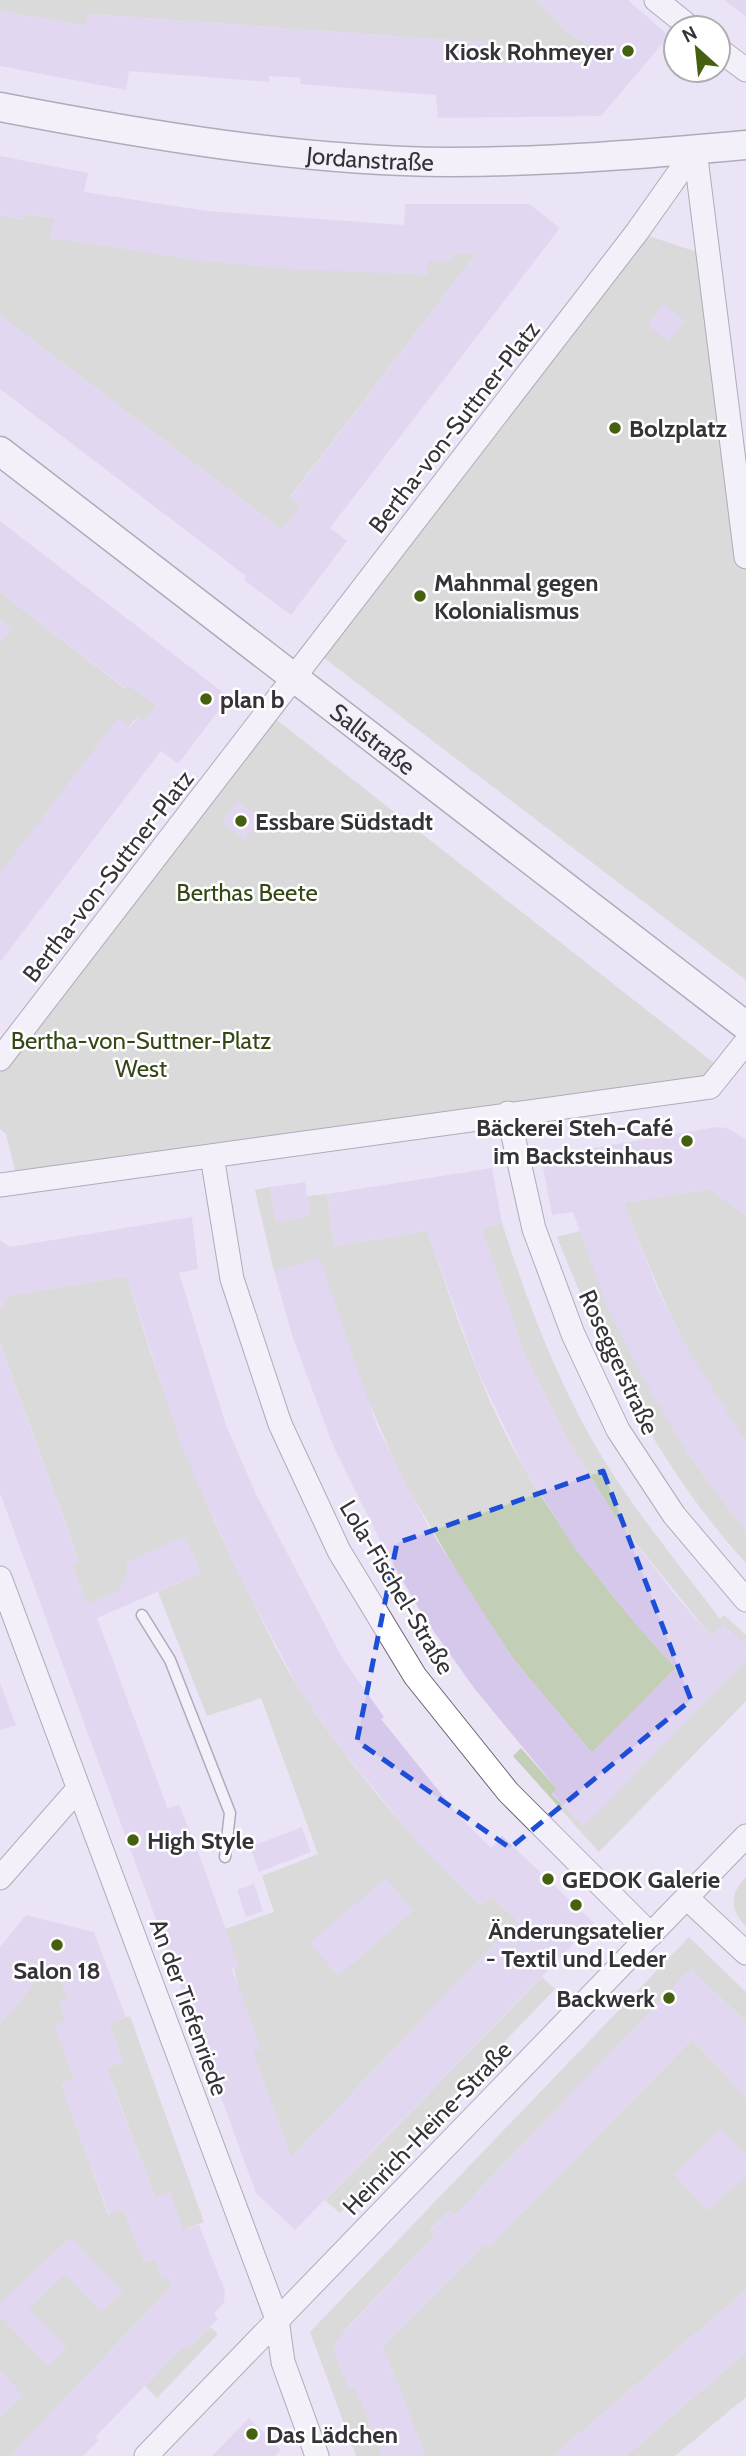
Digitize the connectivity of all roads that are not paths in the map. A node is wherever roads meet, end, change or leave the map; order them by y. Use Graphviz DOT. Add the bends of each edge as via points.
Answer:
graph roads {
  1 [pos="656,0"];
  2 [pos="674,14"];
  3 [pos="0,107"];
  4 [pos="746,145"];
  5 [pos="695,150"];
  6 [pos="0,451"];
  7 [pos="742,482"];
  8 [pos="746,557"];
  9 [pos="295,676"];
  10 [pos="746,1026"];
  11 [pos="746,1042"];
  12 [pos="0,1059"];
  13 [pos="508,1114"];
  14 [pos="212,1156"];
  15 [pos="0,1185"];
  16 [pos="0,1578"];
  17 [pos="746,1600"];
  18 [pos="142,1615"];
  19 [pos="78,1788"];
  20 [pos="746,1836"];
  21 [pos="225,1857"];
  22 [pos="0,1878"];
  23 [pos="687,1898"];
  24 [pos="651,1935"];
  25 [pos="746,1952"];
  26 [pos="277,2319"];
  27 [pos="146,2456"];
  28 [pos="317,2456"];
  1 -- 2 [label="street"];
  3 -- 5 [label="street, Jordanstraße" via="218,142 341,156 446,162"];
  4 -- 5 [label="street, Jordanstraße"];
  5 -- 7 [label="street"];
  5 -- 9 [label="street, Bertha-von-Suttner-Platz"];
  6 -- 9 [label="street, Sallstraße"];
  7 -- 8 [label="street"];
  9 -- 10 [label="street, Sallstraße"];
  9 -- 12 [label="street, Bertha-von-Suttner-Platz"];
  11 -- 13 [label="street" via="710,1087"];
  13 -- 14 [label="street"];
  13 -- 17 [label="street, Roseggerstraße" via="534,1229 573,1334 618,1430 674,1515"];
  14 -- 15 [label="street"];
  14 -- 24 [label="street, Lola-Fischel-Straße" via="232,1279 280,1424 339,1551 415,1676 508,1792"];
  16 -- 19 [label="street, An der Tiefenriede"];
  18 -- 21 [label="lane" via="170,1660 230,1813"];
  19 -- 22 [label="street"];
  19 -- 26 [label="street, An der Tiefenriede"];
  20 -- 23 [label="street, Heinrich-Heine-Straße"];
  23 -- 24 [label="street, Heinrich-Heine-Straße"];
  23 -- 25 [label="street"];
  24 -- 26 [label="street, Heinrich-Heine-Straße"];
  26 -- 27 [label="street, Heinrich-Heine-Straße"];
  26 -- 28 [label="street, An der Tiefenriede" via="283,2362"];
}
